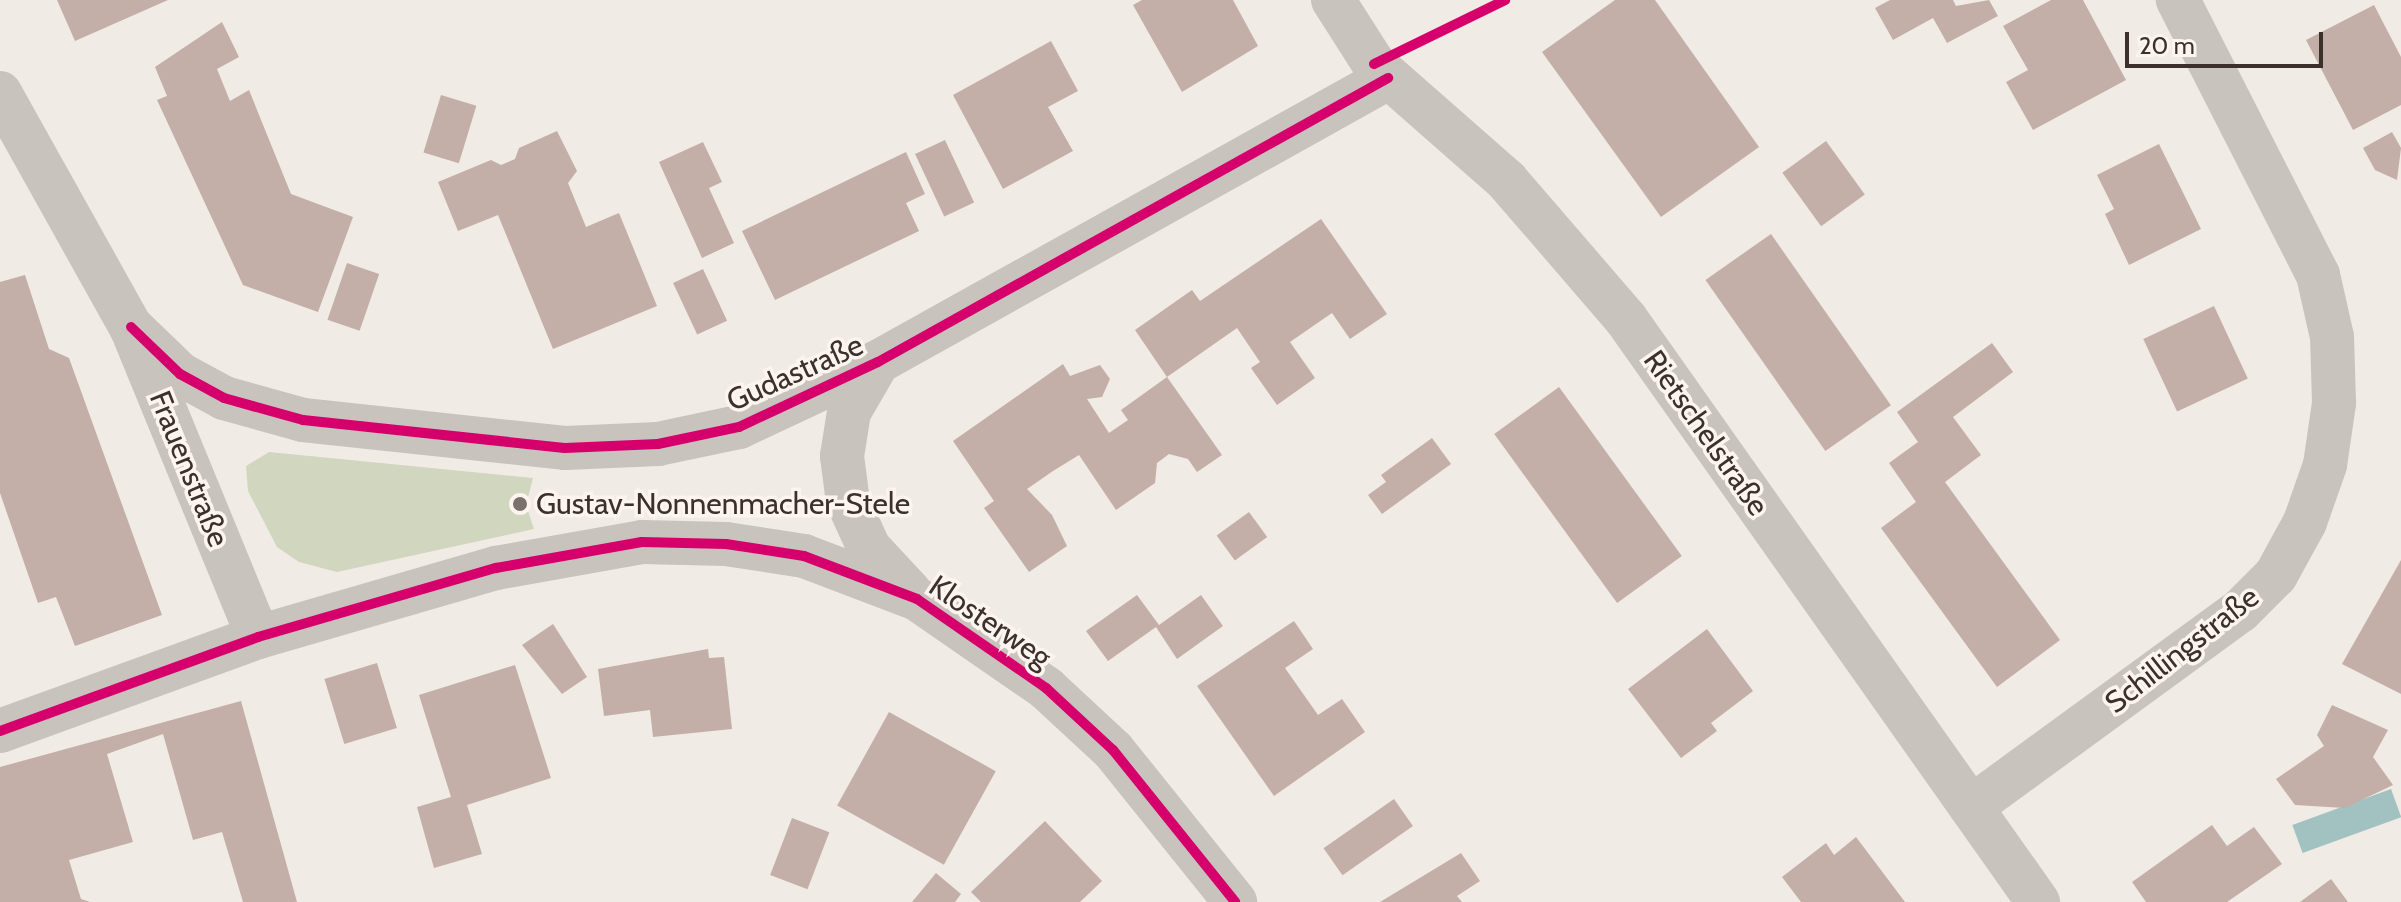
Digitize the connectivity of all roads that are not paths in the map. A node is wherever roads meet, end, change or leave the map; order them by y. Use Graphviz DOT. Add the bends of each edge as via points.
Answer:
graph roads {
  1 [pos="1333,0"];
  2 [pos="2178,0"];
  3 [pos="1388,78"];
  4 [pos="0,93"];
  5 [pos="131,327"];
  6 [pos="878,362"];
  7 [pos="917,599"];
  8 [pos="258,637"];
  9 [pos="0,731"];
  10 [pos="1971,807"];
  11 [pos="1235,902"];
  12 [pos="2038,902"];
  1 -- 3 [label="street, Rietschelstraße"];
  2 -- 10 [label="street, Schillingstraße" via="2318,275 2332,337 2334,403 2325,465 2305,522 2276,575 2240,611"];
  3 -- 6 [label="street, Gudastraße"];
  3 -- 10 [label="street, Rietschelstraße" via="1507,181 1626,319"];
  4 -- 5 [label="street, Frauenstraße"];
  5 -- 6 [label="street, Gudastraße" via="191,380 224,398 303,420 565,448 658,444 739,427"];
  5 -- 8 [label="street, Frauenstraße"];
  6 -- 7 [label="street, Klosterweg" via="849,412 842,456 848,502 869,548"];
  7 -- 8 [label="street, Klosterweg" via="804,556 726,544 642,542 534,559"];
  7 -- 11 [label="street, Klosterweg" via="1046,688 1113,750"];
  8 -- 9 [label="street, Klosterweg"];
  10 -- 12 [label="street, Rietschelstraße"];
}
